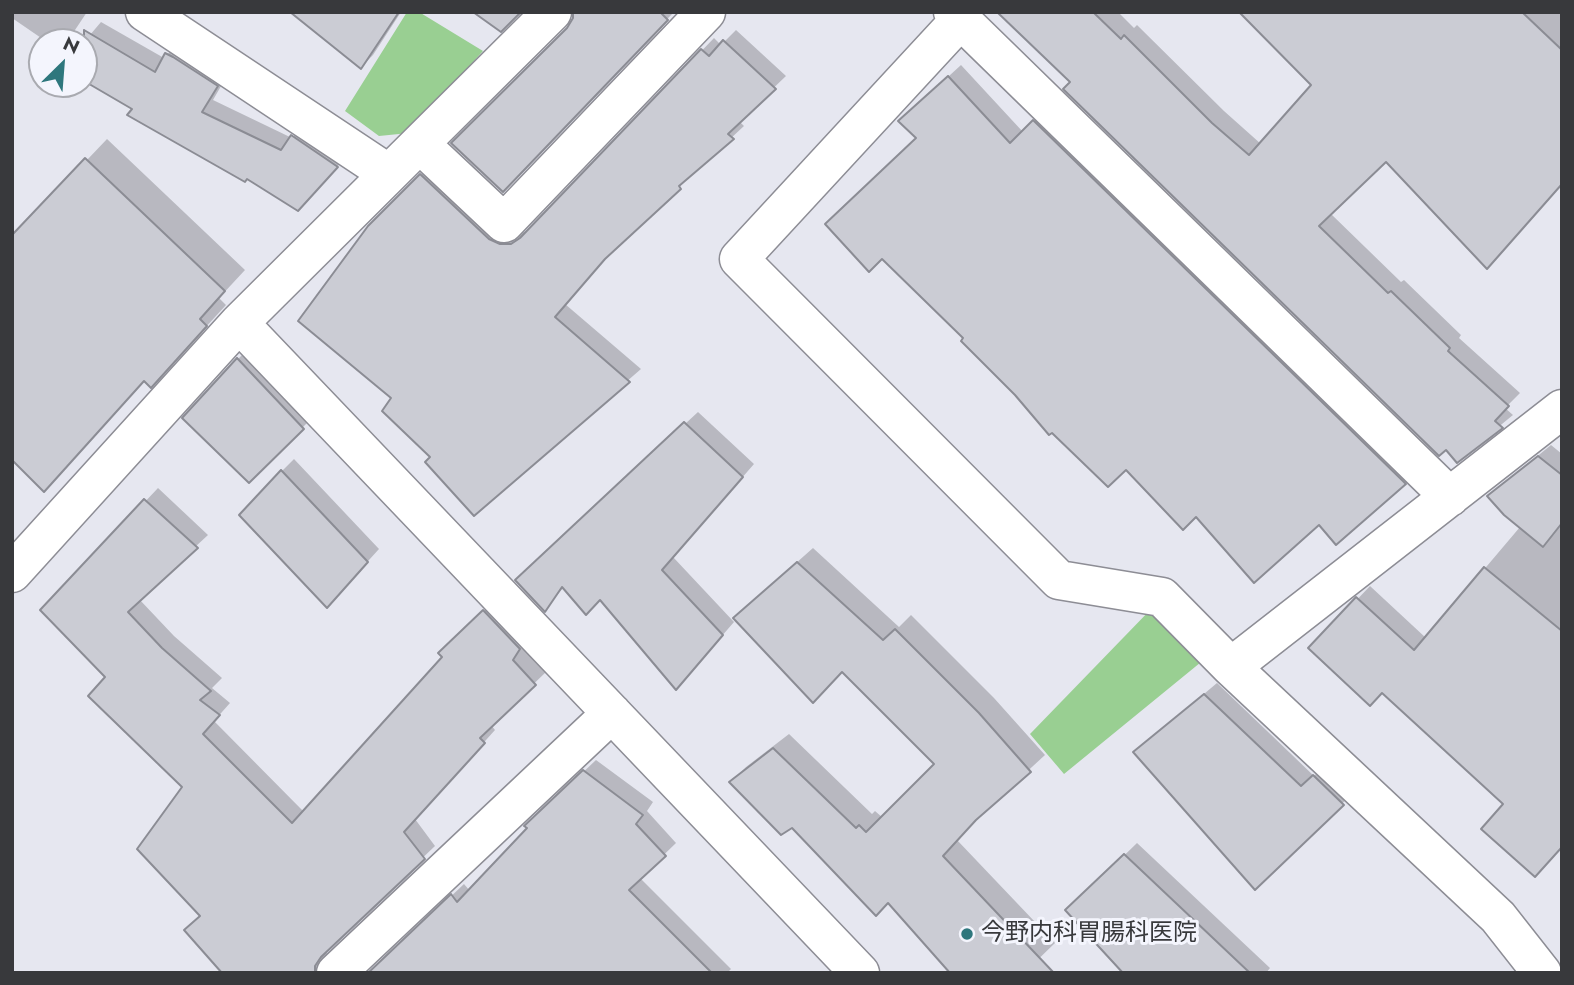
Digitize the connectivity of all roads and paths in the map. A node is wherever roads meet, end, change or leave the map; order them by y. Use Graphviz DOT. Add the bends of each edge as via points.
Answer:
graph roads {
  1 [pos="145,12"];
  2 [pos="552,12"];
  3 [pos="706,12"];
  4 [pos="957,16"];
  5 [pos="420,144"];
  6 [pos="389,174"];
  7 [pos="239,323"];
  8 [pos="1562,409"];
  9 [pos="1450,497"];
  10 [pos="12,573"];
  11 [pos="1231,667"];
  12 [pos="612,713"];
  13 [pos="336,973"];
  14 [pos="860,973"];
  15 [pos="1542,973"];
  1 -- 6 [label="street"];
  2 -- 5 [label="street"];
  3 -- 5 [label="street" via="504,223"];
  4 -- 9 [label="street"];
  4 -- 11 [label="street" via="739,260 1059,580 1162,597"];
  5 -- 6 [label="street"];
  6 -- 7 [label="street"];
  7 -- 10 [label="street"];
  7 -- 12 [label="street"];
  8 -- 9 [label="street"];
  9 -- 11 [label="street"];
  11 -- 15 [label="street" via="1498,917"];
  12 -- 13 [label="street"];
  12 -- 14 [label="street"];
}
